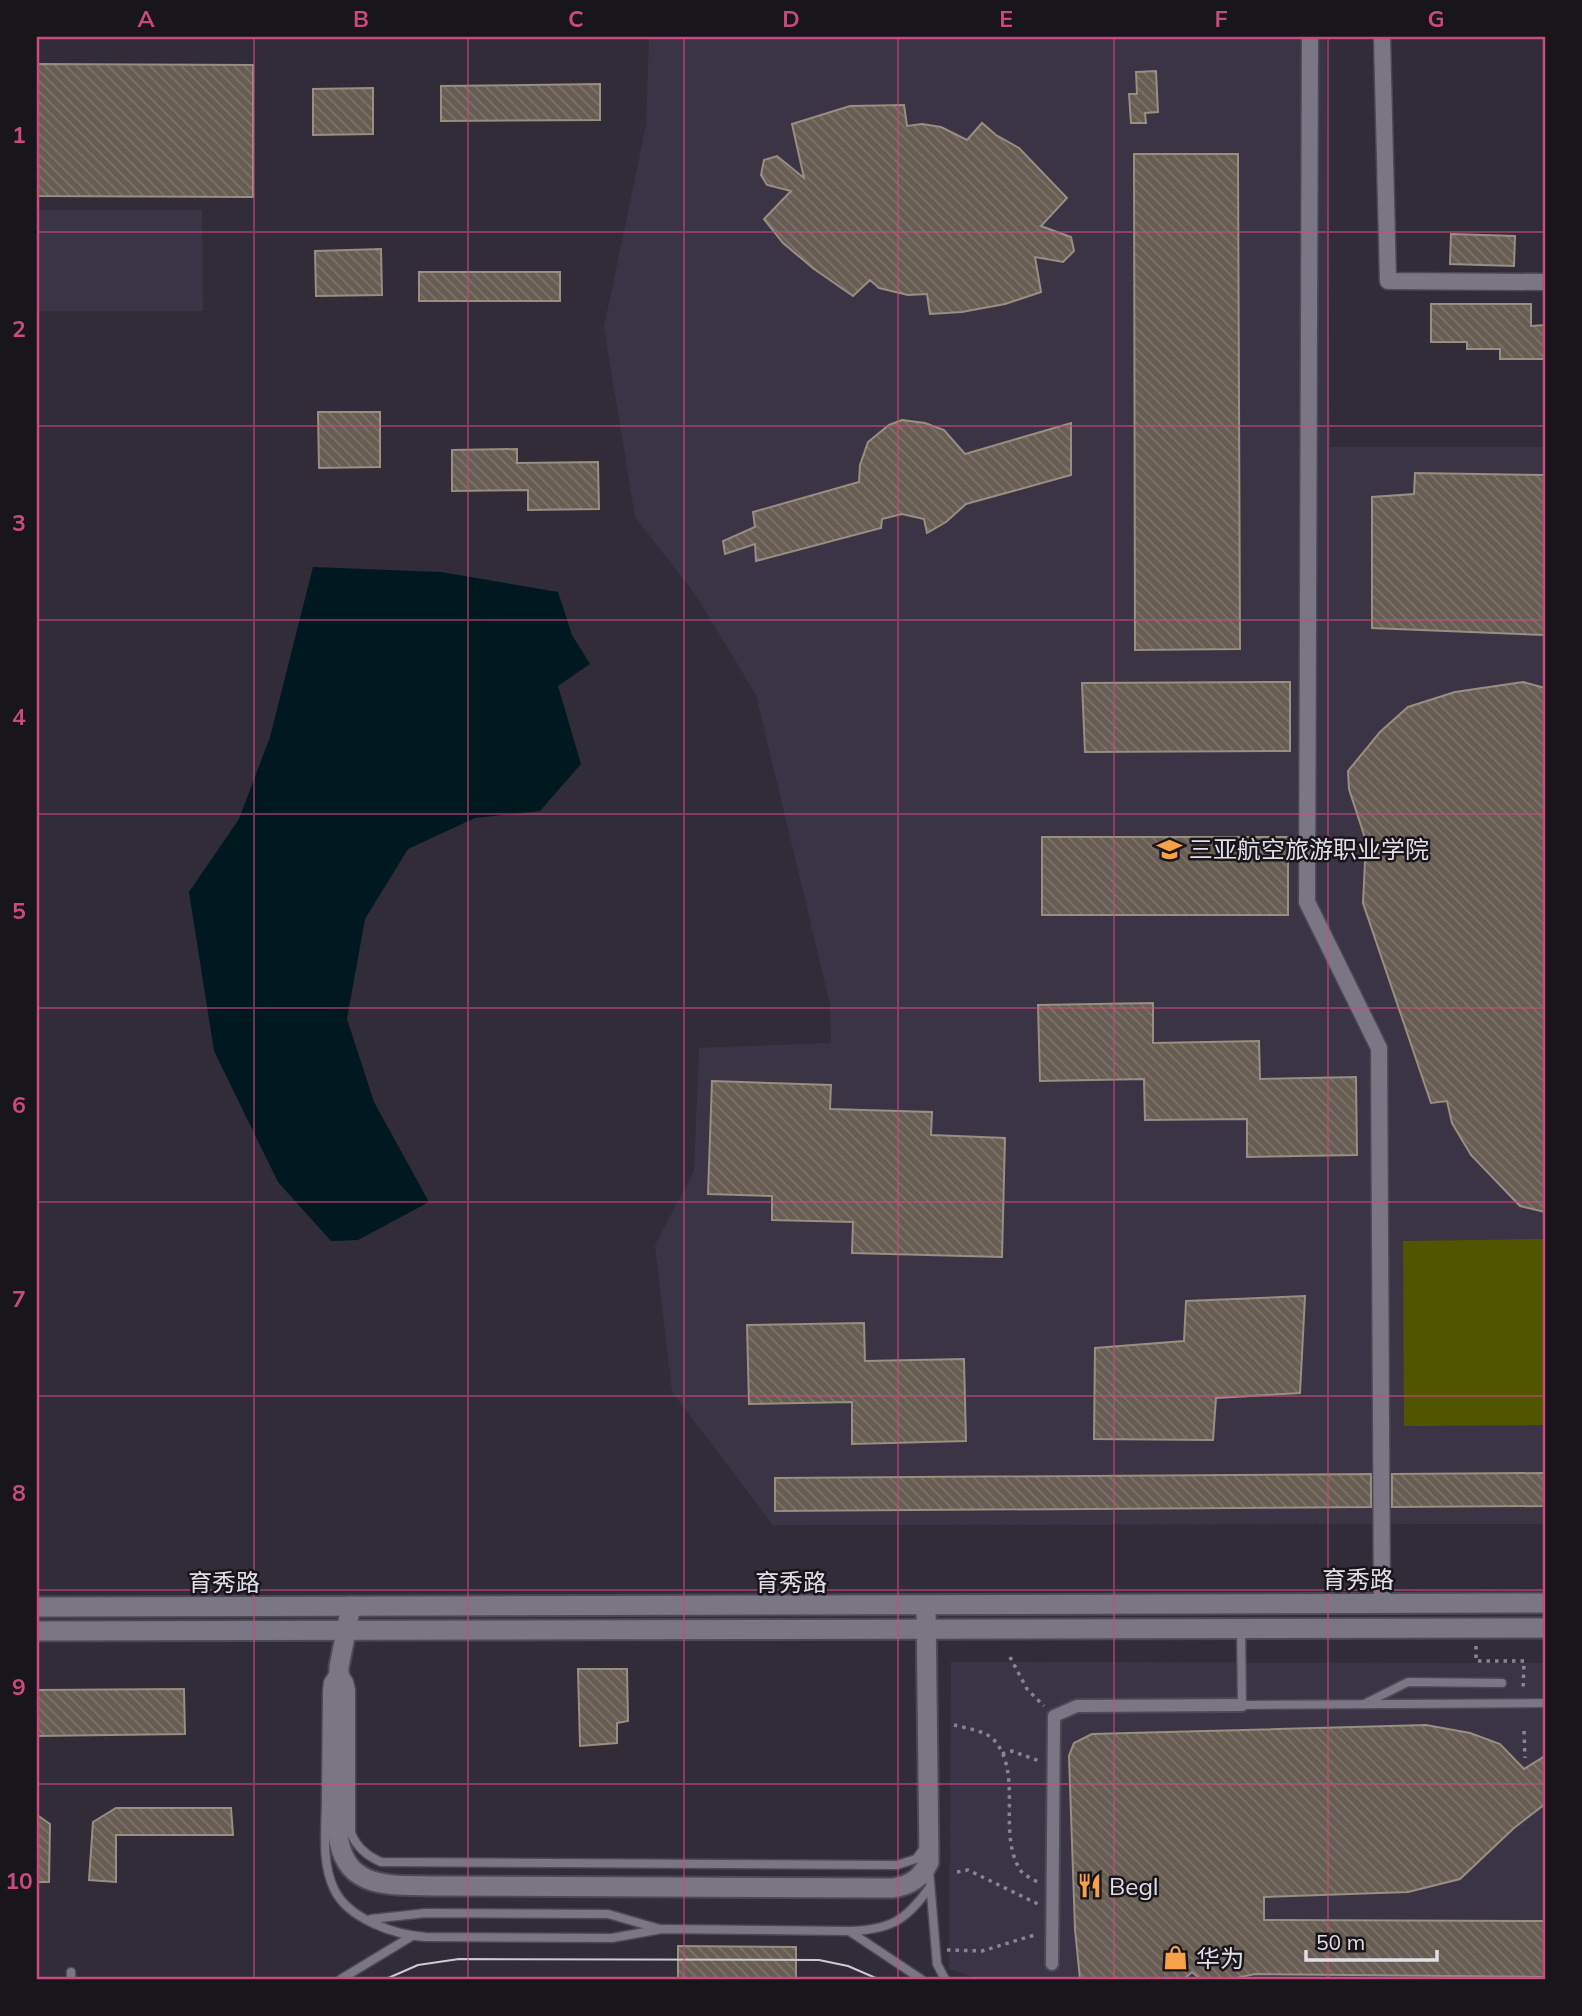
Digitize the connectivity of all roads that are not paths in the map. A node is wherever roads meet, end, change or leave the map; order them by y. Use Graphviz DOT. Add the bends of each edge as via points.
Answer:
graph roads {
  1 [pos="1310,37"];
  2 [pos="1382,37"];
  3 [pos="1545,282"];
  4 [pos="1545,1603"];
  5 [pos="1382,1604"];
  6 [pos="351,1606"];
  7 [pos="926,1606"];
  8 [pos="37,1607"];
  9 [pos="1545,1628"];
  10 [pos="926,1629"];
  11 [pos="1241,1629"];
  12 [pos="37,1631"];
  13 [pos="345,1631"];
  14 [pos="339,1667"];
  15 [pos="1502,1683"];
  16 [pos="1545,1703"];
  17 [pos="1363,1704"];
  18 [pos="1242,1705"];
  19 [pos="929,1852"];
  20 [pos="929,1888"];
  21 [pos="368,1919"];
  22 [pos="662,1929"];
  23 [pos="849,1931"];
  24 [pos="412,1936"];
  25 [pos="1052,1964"];
  26 [pos="341,1979"];
  27 [pos="921,1979"];
  28 [pos="945,1979"];
  1 -- 5 [label="street" via="1307,902 1378,1048"];
  2 -- 3 [label="street" via="1388,281"];
  4 -- 5 [label="main road, 育秀路"];
  5 -- 7 [label="main road, 育秀路"];
  6 -- 7 [label="main road, 育秀路"];
  6 -- 8 [label="main road, 育秀路"];
  6 -- 13 [label="main road"];
  7 -- 10 [label="main road"];
  9 -- 11 [label="main road, 育秀路"];
  10 -- 11 [label="main road, 育秀路"];
  10 -- 13 [label="main road, 育秀路"];
  10 -- 19 [label="main road"];
  11 -- 18 [label="lane"];
  12 -- 13 [label="main road, 育秀路"];
  13 -- 14 [label="main road"];
  14 -- 19 [label="main road" via="339,1849 351,1869 375,1882 893,1888 912,1883 925,1870"];
  14 -- 21 [label="lane" via="327,1691 326,1853 333,1888 341,1902"];
  15 -- 17 [label="lane" via="1408,1682"];
  16 -- 17 [label="lane"];
  17 -- 18 [label="lane"];
  18 -- 25 [label="street" via="1077,1706 1055,1716"];
  19 -- 20 [label="lane"];
  20 -- 23 [label="lane" via="901,1920 872,1930"];
  20 -- 28 [label="lane" via="937,1964"];
  21 -- 22 [label="lane" via="426,1913 608,1914"];
  21 -- 24 [label="lane"];
  22 -- 23 [label="lane"];
  22 -- 24 [label="lane" via="612,1938"];
  23 -- 27 [label="lane"];
  24 -- 26 [label="lane"];
}
